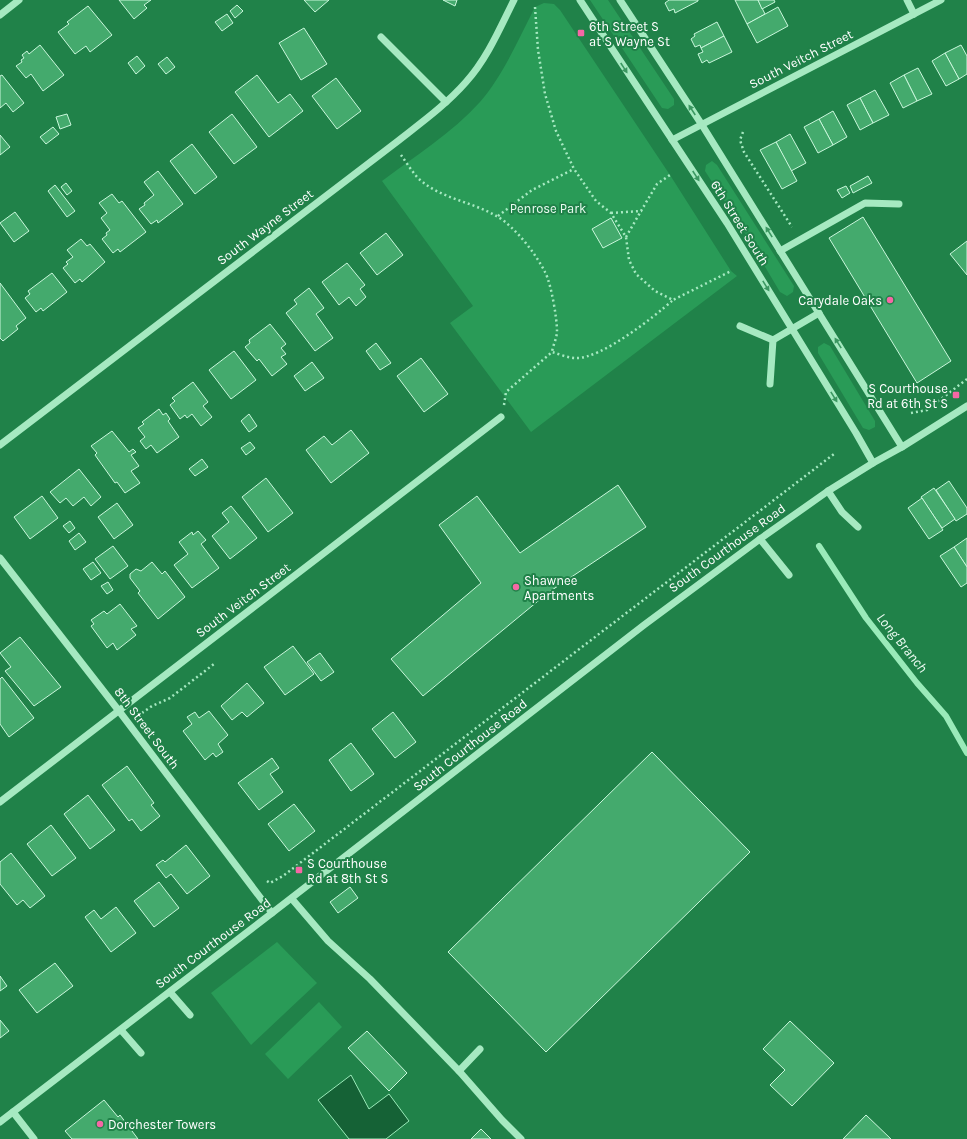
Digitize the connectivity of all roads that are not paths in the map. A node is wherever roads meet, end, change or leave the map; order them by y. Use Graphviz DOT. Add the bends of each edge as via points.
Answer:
graph roads {
  1 [pos="19,0"];
  2 [pos="514,0"];
  3 [pos="580,0"];
  4 [pos="620,0"];
  5 [pos="906,0"];
  6 [pos="941,0"];
  7 [pos="914,14"];
  8 [pos="0,15"];
  9 [pos="381,37"];
  10 [pos="446,102"];
  11 [pos="702,125"];
  12 [pos="672,140"];
  13 [pos="899,204"];
  14 [pos="780,251"];
  15 [pos="819,313"];
  16 [pos="740,326"];
  17 [pos="792,329"];
  18 [pos="773,340"];
  19 [pos="770,384"];
  20 [pos="967,406"];
  21 [pos="501,417"];
  22 [pos="0,445"];
  23 [pos="902,447"];
  24 [pos="873,463"];
  25 [pos="828,491"];
  26 [pos="858,527"];
  27 [pos="760,538"];
  28 [pos="0,558"];
  29 [pos="789,575"];
  30 [pos="119,711"];
  31 [pos="0,802"];
  32 [pos="292,898"];
  33 [pos="272,913"];
  34 [pos="170,992"];
  35 [pos="190,1015"];
  36 [pos="121,1030"];
  37 [pos="480,1049"];
  38 [pos="141,1053"];
  39 [pos="459,1071"];
  40 [pos="13,1112"];
  41 [pos="0,1122"];
  42 [pos="34,1139"];
  43 [pos="521,1139"];
  1 -- 8 [label="street"];
  2 -- 10 [label="street, South Wayne Street" via="484,58 467,82"];
  3 -- 12 [label="street, 6th Street South, one-way"];
  11 -- 4 [label="street, 6th Street South, one-way"];
  5 -- 7 [label="street"];
  6 -- 7 [label="street, South Veitch Street"];
  7 -- 11 [label="street, South Veitch Street"];
  9 -- 10 [label="street"];
  10 -- 22 [label="street, South Wayne Street"];
  11 -- 12 [label="street, South Veitch Street"];
  14 -- 11 [label="street, 6th Street South, one-way"];
  12 -- 17 [label="street, 6th Street South, one-way"];
  13 -- 14 [label="street" via="865,203"];
  14 -- 15 [label="street, 6th Street South"];
  15 -- 17 [label="street"];
  23 -- 15 [label="street, 6th Street South, one-way"];
  16 -- 18 [label="street"];
  17 -- 18 [label="street"];
  17 -- 24 [label="street, 6th Street South, one-way"];
  18 -- 19 [label="street"];
  20 -- 23 [label="street, South Courthouse Road"];
  21 -- 30 [label="street, South Veitch Street"];
  23 -- 24 [label="street, South Courthouse Road"];
  24 -- 25 [label="street, South Courthouse Road"];
  25 -- 26 [label="street" via="842,512"];
  25 -- 27 [label="street, South Courthouse Road"];
  27 -- 29 [label="street"];
  27 -- 32 [label="street, South Courthouse Road"];
  28 -- 30 [label="street, 8th Street South"];
  30 -- 31 [label="street, South Veitch Street"];
  30 -- 33 [label="street, 8th Street South"];
  32 -- 33 [label="street, South Courthouse Road"];
  32 -- 39 [label="street" via="328,941 370,979"];
  33 -- 34 [label="street, South Courthouse Road"];
  34 -- 35 [label="street"];
  34 -- 36 [label="street, South Courthouse Road"];
  36 -- 38 [label="street"];
  36 -- 40 [label="street, South Courthouse Road"];
  37 -- 39 [label="street"];
  39 -- 43 [label="street"];
  40 -- 41 [label="street, South Courthouse Road"];
  40 -- 42 [label="street"];
}
